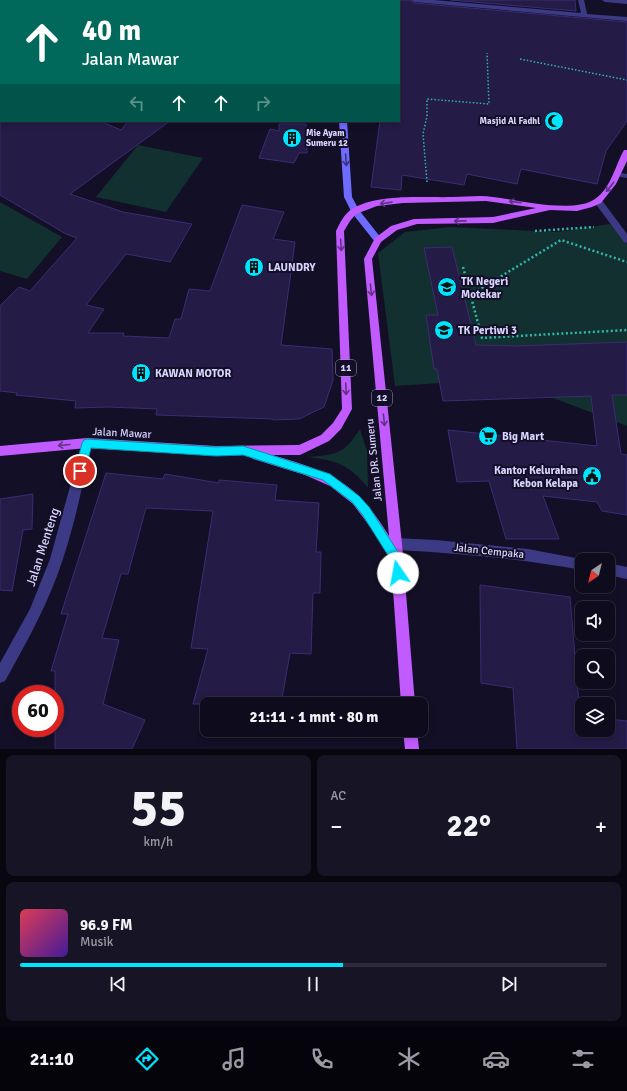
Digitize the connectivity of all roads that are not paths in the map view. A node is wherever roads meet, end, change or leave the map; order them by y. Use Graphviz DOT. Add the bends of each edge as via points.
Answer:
graph roads {
  1 [pos="414,0"];
  2 [pos="581,0"];
  3 [pos="606,0"];
  4 [pos="627,2"];
  5 [pos="584,15"];
  6 [pos="627,19"];
  7 [pos="343,122"];
  8 [pos="627,152"];
  9 [pos="618,174"];
  10 [pos="627,176"];
  11 [pos="598,202"];
  12 [pos="554,208"];
  13 [pos="355,211"];
  14 [pos="378,240"];
  15 [pos="627,240"];
  16 [pos="87,443"];
  17 [pos="0,451"];
  18 [pos="243,451"];
  19 [pos="396,544"];
  20 [pos="396,559"];
  21 [pos="575,563"];
  22 [pos="615,570"];
  23 [pos="627,573"];
  24 [pos="0,676"];
  25 [pos="407,697"];
  26 [pos="411,737"];
  27 [pos="412,749"];
  1 -- 5 [label="street"];
  2 -- 5 [label="street"];
  3 -- 4 [label="street"];
  5 -- 6 [label="street"];
  7 -- 13 [label="street, one-way" via="348,197"];
  8 -- 9 [label="main road"];
  9 -- 10 [label="street"];
  9 -- 11 [label="main road, one-way"];
  11 -- 12 [label="main road" via="580,208"];
  11 -- 15 [label="street"];
  12 -- 13 [label="main road, one-way" via="490,199 399,201 365,206"];
  12 -- 14 [label="main road, one-way" via="493,220 416,221 394,228"];
  13 -- 14 [label="street"];
  13 -- 18 [label="main road, 11, one-way" via="340,231 347,409 337,426 325,438 300,450"];
  14 -- 19 [label="main road, Jalan DR. Sumeru / 12, one-way" via="368,259"];
  16 -- 17 [label="main road, Jalan Mawar / 11, one-way"];
  16 -- 18 [label="main road, Jalan Mawar / 11" via="216,452"];
  16 -- 24 [label="street, Jalan Menteng" via="50,576 34,613"];
  18 -- 20 [label="main road" via="326,477 356,499 366,510"];
  19 -- 20 [label="main road, Jalan DR. Sumeru / 12"];
  19 -- 21 [label="street, Jalan Cempaka" via="528,555"];
  20 -- 25 [label="main road, Jalan DR. Sumeru / 12"];
  22 -- 23 [label="street"];
  26 -- 27 [label="main road"];
}
